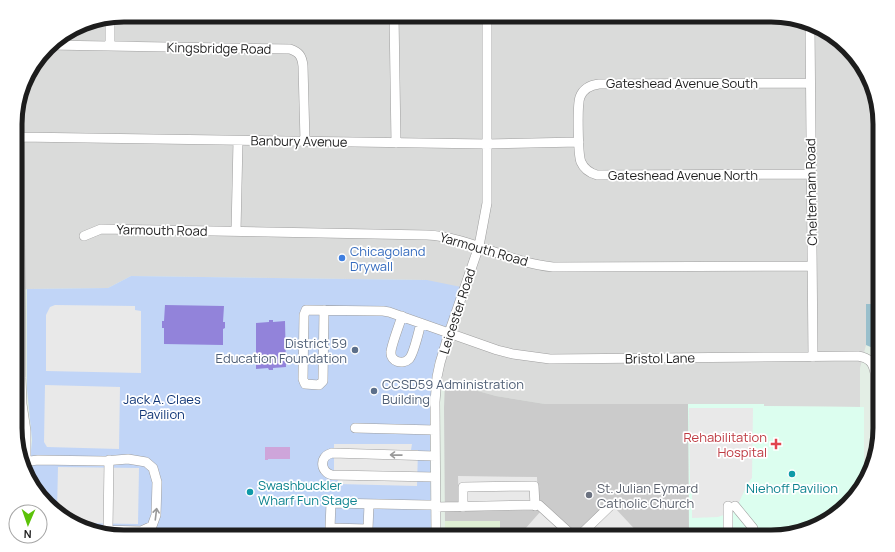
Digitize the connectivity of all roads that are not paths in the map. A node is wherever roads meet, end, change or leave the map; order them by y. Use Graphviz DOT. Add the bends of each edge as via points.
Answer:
graph roads {
  1 [pos="394,22"];
  2 [pos="487,22"];
  3 [pos="110,23"];
  4 [pos="810,30"];
  5 [pos="59,45"];
  6 [pos="110,46"];
  7 [pos="810,83"];
  8 [pos="22,137"];
  9 [pos="238,141"];
  10 [pos="305,141"];
  11 [pos="579,142"];
  12 [pos="396,143"];
  13 [pos="487,144"];
  14 [pos="811,174"];
  15 [pos="236,231"];
  16 [pos="84,236"];
  17 [pos="479,246"];
  18 [pos="812,266"];
  19 [pos="324,310"];
  20 [pos="402,316"];
  21 [pos="421,323"];
  22 [pos="449,333"];
  23 [pos="813,357"];
  24 [pos="873,366"];
  25 [pos="22,418"];
  26 [pos="355,428"];
  27 [pos="435,430"];
  28 [pos="25,451"];
  29 [pos="435,456"];
  30 [pos="108,460"];
  31 [pos="27,462"];
  32 [pos="435,477"];
  33 [pos="369,504"];
  34 [pos="436,506"];
  35 [pos="535,506"];
  36 [pos="463,507"];
  37 [pos="609,507"];
  38 [pos="105,528"];
  39 [pos="144,530"];
  40 [pos="436,530"];
  41 [pos="566,530"];
  42 [pos="585,530"];
  43 [pos="729,530"];
  44 [pos="753,530"];
  1 -- 12 [label="street"];
  2 -- 13 [label="street, Leicester Road"];
  3 -- 6 [label="street"];
  4 -- 7 [label="street, Cheltenham Road"];
  5 -- 6 [label="street, Kingsbridge Road"];
  6 -- 10 [label="street, Kingsbridge Road" via="296,51 302,59 303,66"];
  7 -- 11 [label="street, Gateshead Avenue South" via="594,85 586,89 580,97"];
  7 -- 14 [label="street, Cheltenham Road"];
  8 -- 9 [label="street, Banbury Avenue"];
  9 -- 10 [label="street, Banbury Avenue"];
  9 -- 15 [label="street"];
  10 -- 12 [label="street, Banbury Avenue"];
  11 -- 13 [label="street, Banbury Avenue"];
  11 -- 14 [label="street, Gateshead Avenue North" via="579,155 583,166 597,175"];
  12 -- 13 [label="street, Banbury Avenue"];
  13 -- 17 [label="street, Leicester Road" via="488,204"];
  14 -- 18 [label="street, Cheltenham Road"];
  15 -- 16 [label="street, Yarmouth Road" via="101,229"];
  15 -- 17 [label="street, Yarmouth Road" via="433,235"];
  17 -- 18 [label="street, Yarmouth Road" via="527,262 553,267"];
  17 -- 22 [label="street, Leicester Road"];
  18 -- 23 [label="street, Cheltenham Road"];
  19 -- 19 [label="street, Bristol Lane" via="306,310 304,315 303,379 308,385 319,385 324,381"];
  19 -- 20 [label="street, Bristol Lane" via="382,311"];
  20 -- 21 [label="street, Bristol Lane"];
  20 -- 21 [label="street" via="390,352 397,362 405,362 411,357"];
  21 -- 22 [label="street, Bristol Lane"];
  22 -- 23 [label="street, Bristol Lane" via="503,351 550,359"];
  22 -- 27 [label="street, Leicester Road" via="435,390"];
  23 -- 24 [label="street, Bristol Lane" via="867,357"];
  25 -- 28 [label="street" via="26,431"];
  26 -- 27 [label="street"];
  27 -- 29 [label="street, Leicester Road"];
  29 -- 32 [label="street, Leicester Road"];
  29 -- 32 [label="street, one-way" via="332,454 326,456 322,466 332,475"];
  30 -- 31 [label="street"];
  30 -- 38 [label="street"];
  39 -- 30 [label="street, one-way" via="154,522 157,482 155,473 143,460"];
  32 -- 34 [label="street, Leicester Road"];
  33 -- 33 [label="street" via="331,503 330,528 368,529"];
  33 -- 34 [label="street"];
  34 -- 36 [label="street"];
  34 -- 40 [label="street, Leicester Road"];
  35 -- 36 [label="street"];
  35 -- 36 [label="street" via="534,486 462,487"];
  35 -- 41 [label="street" via="540,506"];
  37 -- 42 [label="street"];
  43 -- 44 [label="street" via="732,506"];
}
